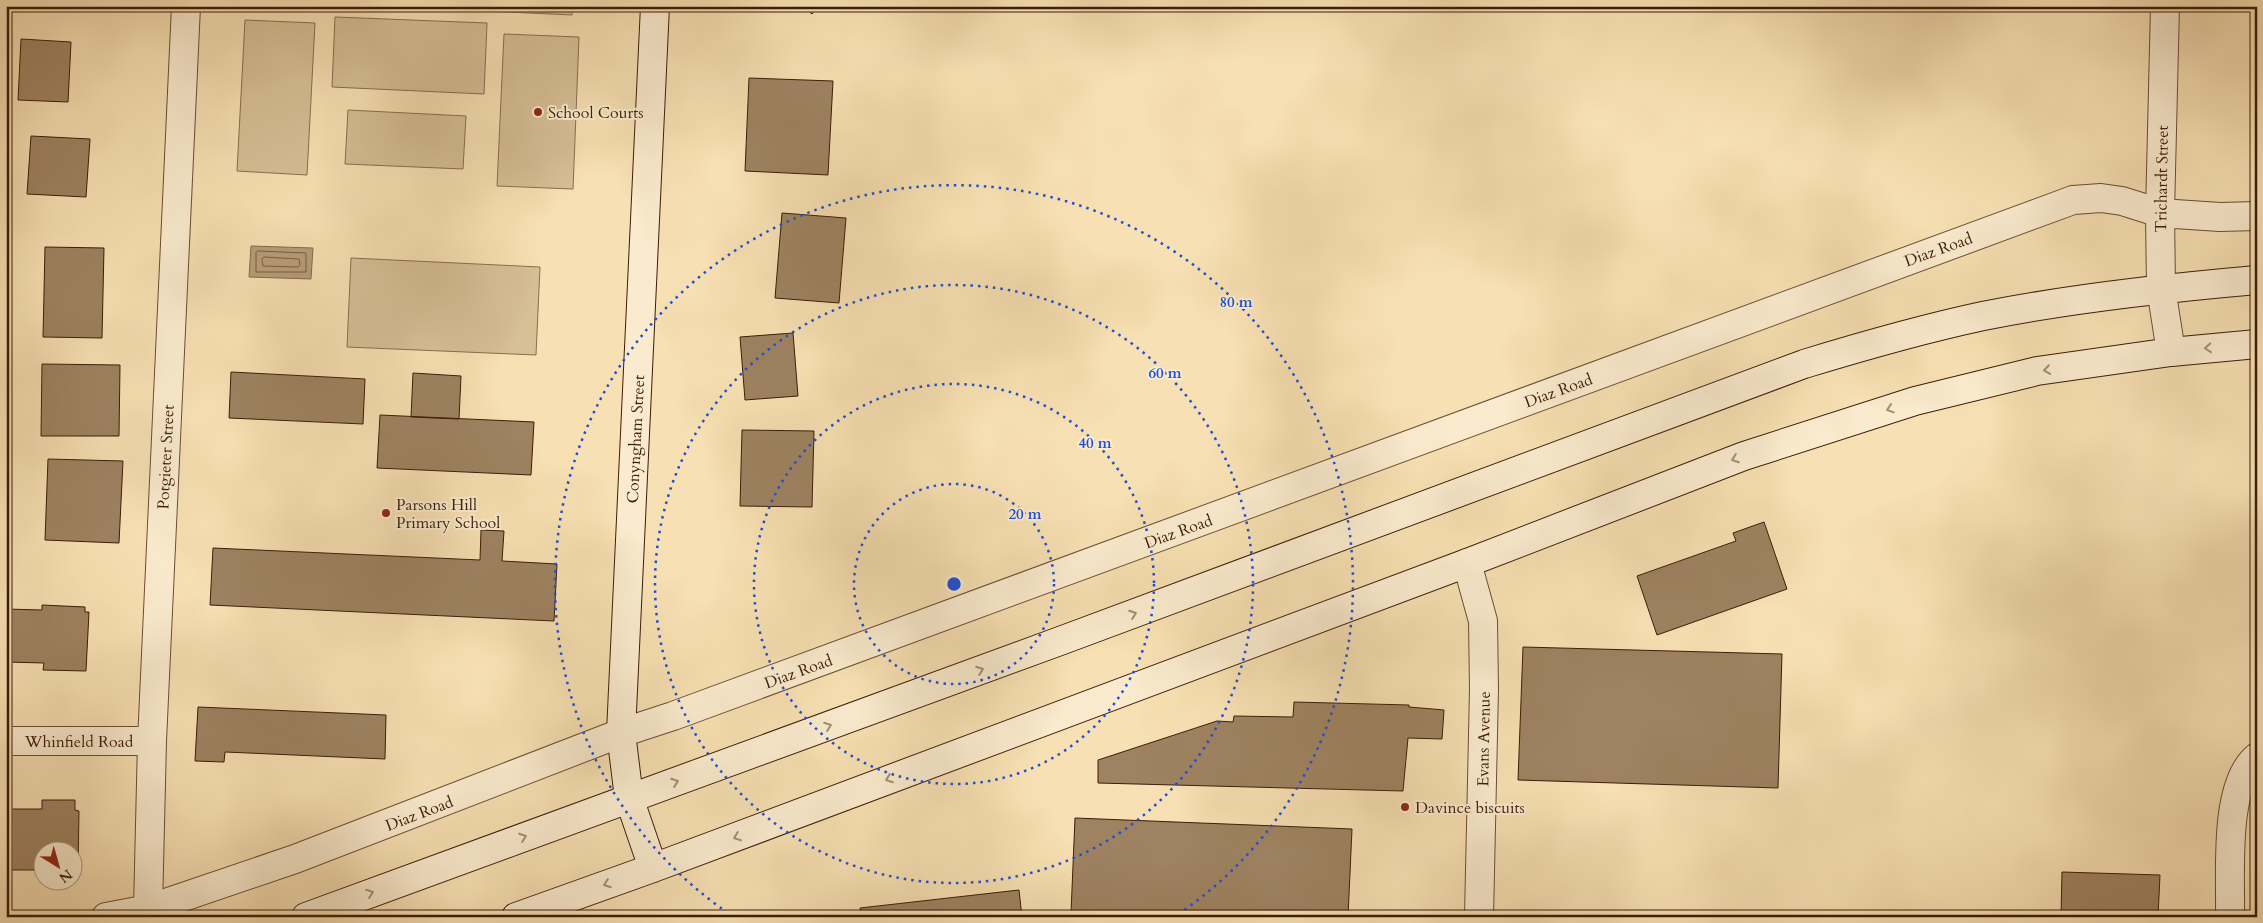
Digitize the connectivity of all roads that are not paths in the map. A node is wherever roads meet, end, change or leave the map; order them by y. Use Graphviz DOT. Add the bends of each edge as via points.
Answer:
graph roads {
  1 [pos="186,6"];
  2 [pos="655,6"];
  3 [pos="2165,6"];
  4 [pos="2160,213"];
  5 [pos="2257,216"];
  6 [pos="2257,280"];
  7 [pos="2161,288"];
  8 [pos="2257,344"];
  9 [pos="2171,352"];
  10 [pos="1467,563"];
  11 [pos="621,733"];
  12 [pos="6,741"];
  13 [pos="152,741"];
  14 [pos="2257,757"];
  15 [pos="629,798"];
  16 [pos="653,868"];
  17 [pos="148,909"];
  18 [pos="106,917"];
  19 [pos="306,917"];
  20 [pos="516,917"];
  21 [pos="1479,917"];
  22 [pos="2230,917"];
  1 -- 13 [label="street, Potgieter Street"];
  2 -- 11 [label="street, Conyngham Street"];
  3 -- 4 [label="street, Trichardt Street"];
  4 -- 5 [label="street, Diaz Road"];
  4 -- 7 [label="street, Trichardt Street"];
  4 -- 11 [label="street, Diaz Road" via="2108,199 2073,200 1133,548"];
  6 -- 7 [label="street"];
  7 -- 9 [label="street, Trichardt Street"];
  15 -- 7 [label="street, one-way" via="1804,364 1889,338 1984,316"];
  8 -- 9 [label="street, one-way"];
  9 -- 10 [label="street, one-way" via="2037,371 1915,401 1744,456"];
  10 -- 16 [label="street, one-way"];
  10 -- 21 [label="street, Evans Avenue" via="1483,620"];
  11 -- 15 [label="street, Conyngham Street"];
  11 -- 17 [label="street, Diaz Road" via="295,860"];
  12 -- 13 [label="street, Whinfield Road"];
  13 -- 17 [label="street, Potgieter Street"];
  14 -- 22 [label="street" via="2250,763 2237,788 2233,814"];
  15 -- 16 [label="street, Conyngham Street"];
  19 -- 15 [label="street, one-way"];
  16 -- 20 [label="street, one-way"];
  17 -- 18 [label="street, Diaz Road"];
}
